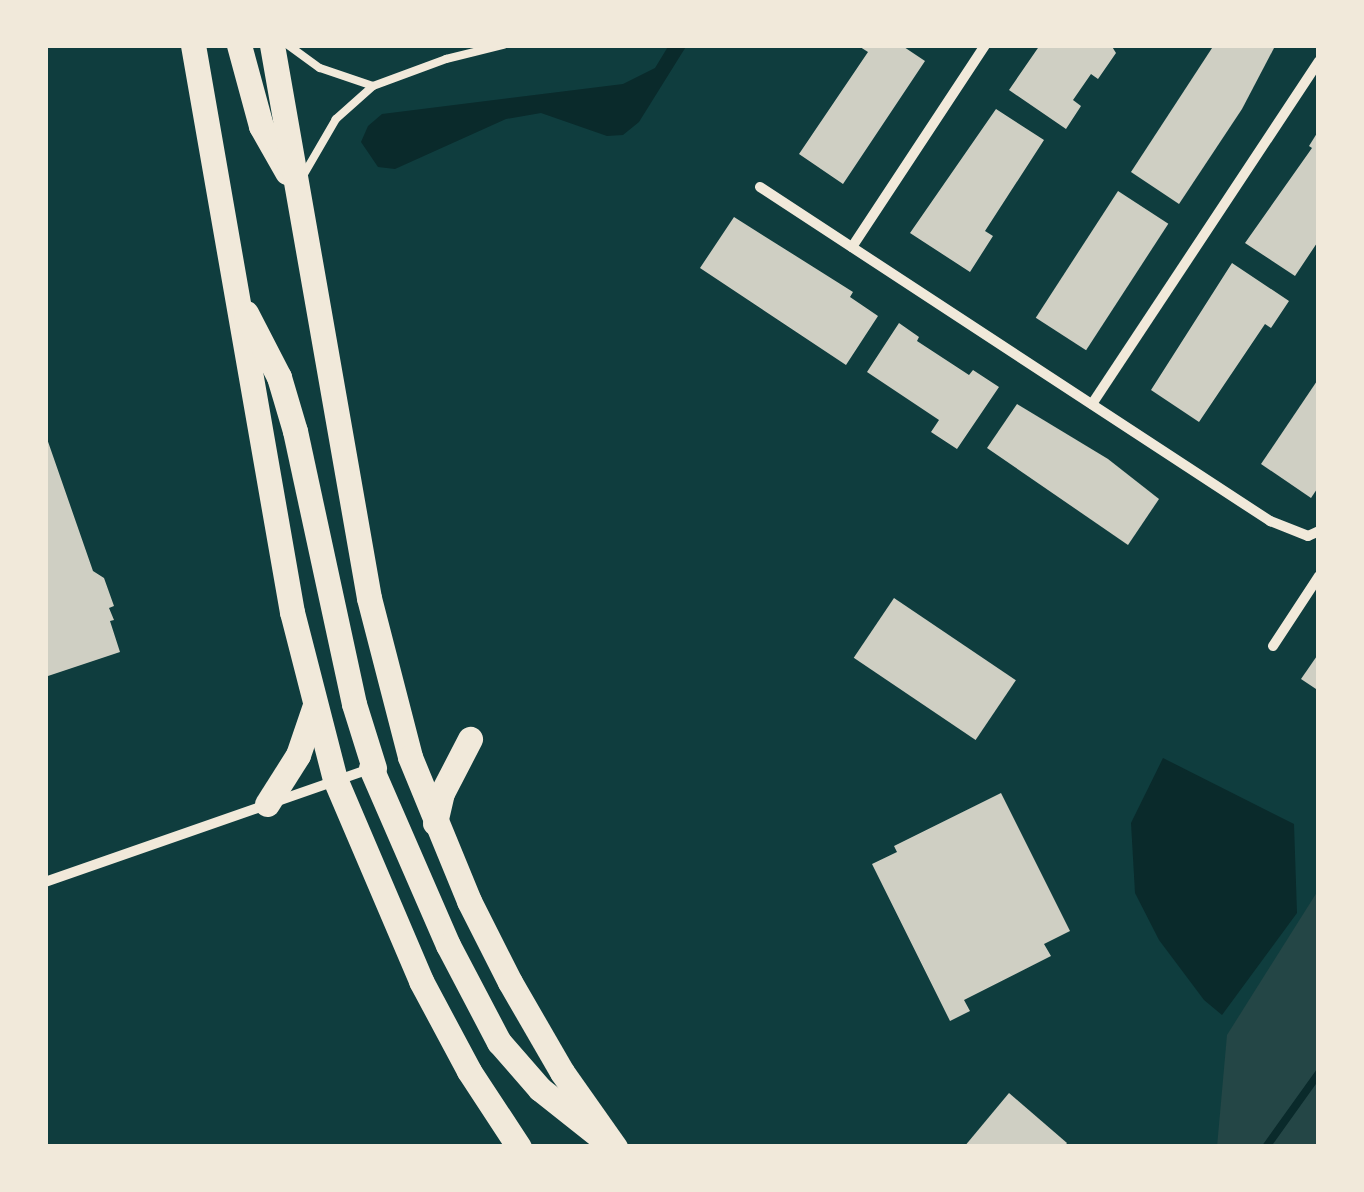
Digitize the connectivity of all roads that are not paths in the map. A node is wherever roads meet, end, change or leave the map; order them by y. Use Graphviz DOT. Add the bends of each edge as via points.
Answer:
graph roads {
  1 [pos="194,45"];
  2 [pos="239,45"];
  3 [pos="272,45"];
  4 [pos="288,45"];
  5 [pos="503,45"];
  6 [pos="985,45"];
  7 [pos="1319,61"];
  8 [pos="373,86"];
  9 [pos="760,187"];
  10 [pos="297,189"];
  11 [pos="852,247"];
  12 [pos="236,295"];
  13 [pos="1092,404"];
  14 [pos="1318,535"];
  15 [pos="1319,576"];
  16 [pos="1274,646"];
  17 [pos="314,703"];
  18 [pos="470,739"];
  19 [pos="372,768"];
  20 [pos="335,779"];
  21 [pos="267,804"];
  22 [pos="435,824"];
  23 [pos="45,882"];
  24 [pos="519,1147"];
  25 [pos="614,1147"];
  1 -- 12 [label="main road"];
  2 -- 10 [label="main road" via="262,126"];
  3 -- 10 [label="main road"];
  4 -- 8 [label="lane" via="320,68"];
  5 -- 8 [label="lane"];
  6 -- 11 [label="street"];
  7 -- 13 [label="street"];
  8 -- 10 [label="lane" via="323,136"];
  9 -- 11 [label="street"];
  10 -- 22 [label="main road" via="369,598 410,757"];
  11 -- 13 [label="street"];
  12 -- 17 [label="main road"];
  12 -- 19 [label="main road" via="278,377 295,431"];
  13 -- 14 [label="street" via="1270,521"];
  15 -- 16 [label="street"];
  17 -- 20 [label="main road"];
  17 -- 21 [label="main road" via="298,755"];
  18 -- 22 [label="main road"];
  19 -- 20 [label="street"];
  19 -- 25 [label="main road" via="448,945 499,1042 540,1089"];
  20 -- 21 [label="street"];
  20 -- 24 [label="main road" via="421,981"];
  21 -- 23 [label="street"];
  22 -- 25 [label="main road" via="510,982"];
}
